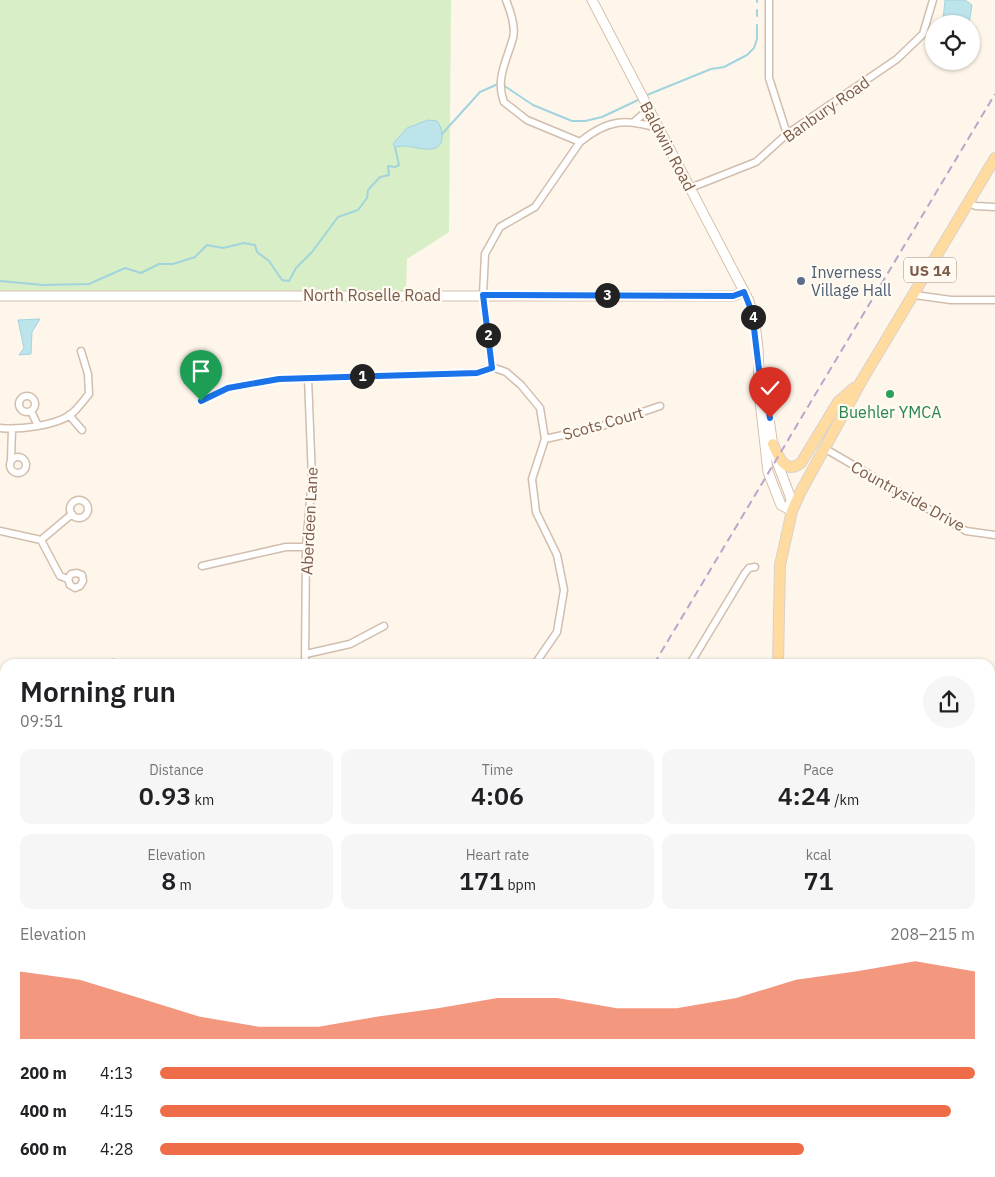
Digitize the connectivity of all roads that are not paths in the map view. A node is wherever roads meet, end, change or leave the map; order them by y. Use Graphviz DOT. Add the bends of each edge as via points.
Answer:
graph roads {
  1 [pos="506,0"];
  2 [pos="592,0"];
  3 [pos="769,0"];
  4 [pos="933,0"];
  5 [pos="649,109"];
  6 [pos="635,121"];
  7 [pos="660,129"];
  8 [pos="788,134"];
  9 [pos="580,142"];
  10 [pos="995,158"];
  11 [pos="690,188"];
  12 [pos="968,203"];
  13 [pos="995,207"];
  14 [pos="744,292"];
  15 [pos="483,295"];
  16 [pos="915,295"];
  17 [pos="0,296"];
  18 [pos="995,300"];
  19 [pos="81,351"];
  20 [pos="492,368"];
  21 [pos="759,370"];
  22 [pos="308,378"];
  23 [pos="862,380"];
  24 [pos="201,401"];
  25 [pos="660,406"];
  26 [pos="31,411"];
  27 [pos="69,416"];
  28 [pos="38,426"];
  29 [pos="0,428"];
  30 [pos="12,430"];
  31 [pos="82,430"];
  32 [pos="545,439"];
  33 [pos="773,444"];
  34 [pos="824,448"];
  35 [pos="11,460"];
  36 [pos="792,511"];
  37 [pos="72,514"];
  38 [pos="0,531"];
  39 [pos="995,535"];
  40 [pos="41,540"];
  41 [pos="306,546"];
  42 [pos="202,566"];
  43 [pos="755,567"];
  44 [pos="68,579"];
  45 [pos="384,626"];
  46 [pos="306,654"];
  47 [pos="306,659"];
  48 [pos="538,659"];
  49 [pos="693,659"];
  50 [pos="778,659"];
  1 -- 9 [label="street" via="514,36 502,67 504,102 527,120"];
  2 -- 5 [label="main road, Baldwin Road"];
  3 -- 8 [label="street" via="769,78"];
  4 -- 8 [label="street, Banbury Road" via="923,34 897,58"];
  5 -- 6 [label="street"];
  5 -- 7 [label="main road, Baldwin Road"];
  6 -- 7 [label="street"];
  6 -- 9 [label="street" via="602,127"];
  7 -- 11 [label="main road, Baldwin Road"];
  8 -- 11 [label="street, Banbury Road" via="756,162"];
  9 -- 15 [label="street" via="535,207 500,227 484,254"];
  10 -- 12 [label="main road, US 14"];
  11 -- 14 [label="main road, Baldwin Road"];
  12 -- 13 [label="street"];
  12 -- 16 [label="main road, US 14"];
  14 -- 15 [label="main road, North Roselle Road" via="733,296"];
  14 -- 21 [label="main road, Baldwin Road" via="755,324"];
  15 -- 17 [label="main road, North Roselle Road"];
  15 -- 20 [label="street"];
  16 -- 18 [label="street" via="951,300"];
  16 -- 23 [label="main road, US 14"];
  19 -- 27 [label="street" via="88,374 89,394"];
  20 -- 22 [label="street" via="477,373"];
  20 -- 32 [label="street" via="506,372 540,408"];
  21 -- 33 [label="main road" via="764,382"];
  21 -- 36 [label="main road" via="768,472 782,505"];
  22 -- 24 [label="street" via="235,386"];
  22 -- 41 [label="street, Aberdeen Lane" via="312,479"];
  23 -- 33 [label="main road" via="838,402 796,467 782,463"];
  23 -- 34 [label="main road, US 14"];
  25 -- 32 [label="street, Scots Court" via="599,428"];
  26 -- 28 [label="street"];
  27 -- 28 [label="street"];
  27 -- 31 [label="street"];
  28 -- 30 [label="street"];
  29 -- 30 [label="street"];
  30 -- 35 [label="street"];
  32 -- 48 [label="street" via="532,479 536,512 557,555 564,590 557,632"];
  33 -- 36 [label="main road"];
  34 -- 36 [label="main road, US 14"];
  34 -- 39 [label="street, Countryside Drive" via="966,531"];
  36 -- 50 [label="main road, US 14" via="780,565"];
  37 -- 40 [label="street"];
  38 -- 40 [label="street"];
  40 -- 44 [label="street" via="60,576"];
  41 -- 42 [label="street" via="286,547"];
  41 -- 46 [label="street, Aberdeen Lane"];
  43 -- 49 [label="street" via="745,572"];
  45 -- 46 [label="street" via="350,644"];
  46 -- 47 [label="street, Aberdeen Lane"];
}
